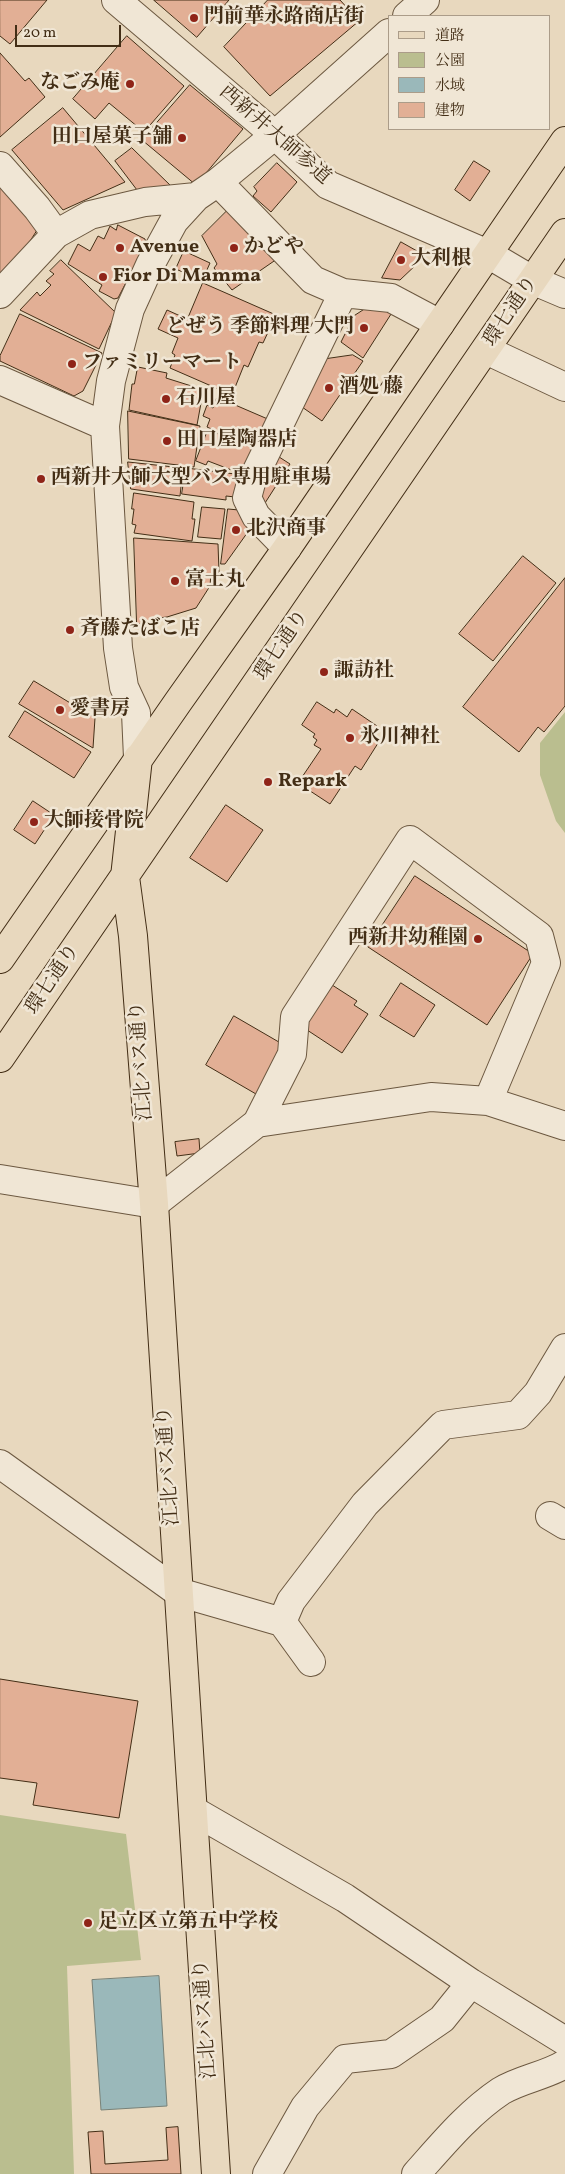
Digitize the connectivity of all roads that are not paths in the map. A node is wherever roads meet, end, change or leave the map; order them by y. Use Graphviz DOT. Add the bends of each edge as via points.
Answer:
graph roads {
  1 [pos="116,0"];
  2 [pos="426,0"];
  3 [pos="408,15"];
  4 [pos="388,34"];
  5 [pos="274,135"];
  6 [pos="565,141"];
  7 [pos="0,166"];
  8 [pos="207,190"];
  9 [pos="565,233"];
  10 [pos="56,234"];
  11 [pos="488,254"];
  12 [pos="532,280"];
  13 [pos="343,293"];
  14 [pos="0,294"];
  15 [pos="565,294"];
  16 [pos="440,324"];
  17 [pos="486,350"];
  18 [pos="0,380"];
  19 [pos="565,387"];
  20 [pos="105,426"];
  21 [pos="287,548"];
  22 [pos="138,758"];
  23 [pos="125,877"];
  24 [pos="0,958"];
  25 [pos="0,1058"];
  26 [pos="488,1101"];
  27 [pos="257,1123"];
  28 [pos="565,1126"];
  29 [pos="0,1179"];
  30 [pos="154,1204"];
  31 [pos="565,1348"];
  32 [pos="0,1464"];
  33 [pos="178,1592"];
  34 [pos="282,1622"];
  35 [pos="311,1662"];
  36 [pos="194,1811"];
  37 [pos="471,1983"];
  38 [pos="565,2041"];
  39 [pos="565,2064"];
  40 [pos="216,2174"];
  41 [pos="267,2174"];
  42 [pos="416,2174"];
  1 -- 5 [label="street, 西新井大師参道"];
  2 -- 3 [label="street"];
  4 -- 5 [label="street"];
  5 -- 8 [label="street"];
  5 -- 11 [label="street, 西新井大師参道" via="328,185"];
  6 -- 11 [label="main road"];
  7 -- 10 [label="street"];
  8 -- 10 [label="street" via="90,215"];
  8 -- 13 [label="street" via="314,280"];
  8 -- 20 [label="street" via="174,221 130,309 112,381"];
  9 -- 12 [label="main road, 環七通り"];
  10 -- 14 [label="street"];
  11 -- 12 [label="street, 西新井大師参道"];
  11 -- 16 [label="main road"];
  12 -- 15 [label="street, 西新井大師参道"];
  12 -- 17 [label="main road, 環七通り"];
  13 -- 16 [label="street" via="391,298"];
  13 -- 21 [label="street" via="251,483 247,498 256,516"];
  16 -- 21 [label="main road"];
  17 -- 19 [label="street"];
  17 -- 23 [label="main road, 環七通り"];
  18 -- 20 [label="street"];
  20 -- 22 [label="street" via="118,648 124,688 136,714"];
  21 -- 22 [label="main road"];
  22 -- 23 [label="main road, 江北バス通り"];
  22 -- 24 [label="main road"];
  23 -- 25 [label="main road, 環七通り"];
  23 -- 30 [label="main road, 江北バス通り" via="133,936"];
  26 -- 27 [label="street" via="431,1097"];
  26 -- 27 [label="street" via="546,963 540,936 410,840 295,1017 292,1054"];
  26 -- 28 [label="street"];
  27 -- 30 [label="street"];
  29 -- 30 [label="street"];
  30 -- 33 [label="main road, 江北バス通り"];
  31 -- 34 [label="street" via="538,1393 518,1414 443,1425 365,1504 291,1601"];
  32 -- 33 [label="street"];
  33 -- 34 [label="street"];
  33 -- 36 [label="main road, 江北バス通り"];
  34 -- 35 [label="street"];
  36 -- 37 [label="street" via="345,1898"];
  36 -- 40 [label="main road, 江北バス通り"];
  37 -- 38 [label="street"];
  37 -- 41 [label="street" via="442,2019 391,2054 345,2059 304,2107"];
  39 -- 42 [label="street" via="522,2080 501,2092 463,2121"];
}
